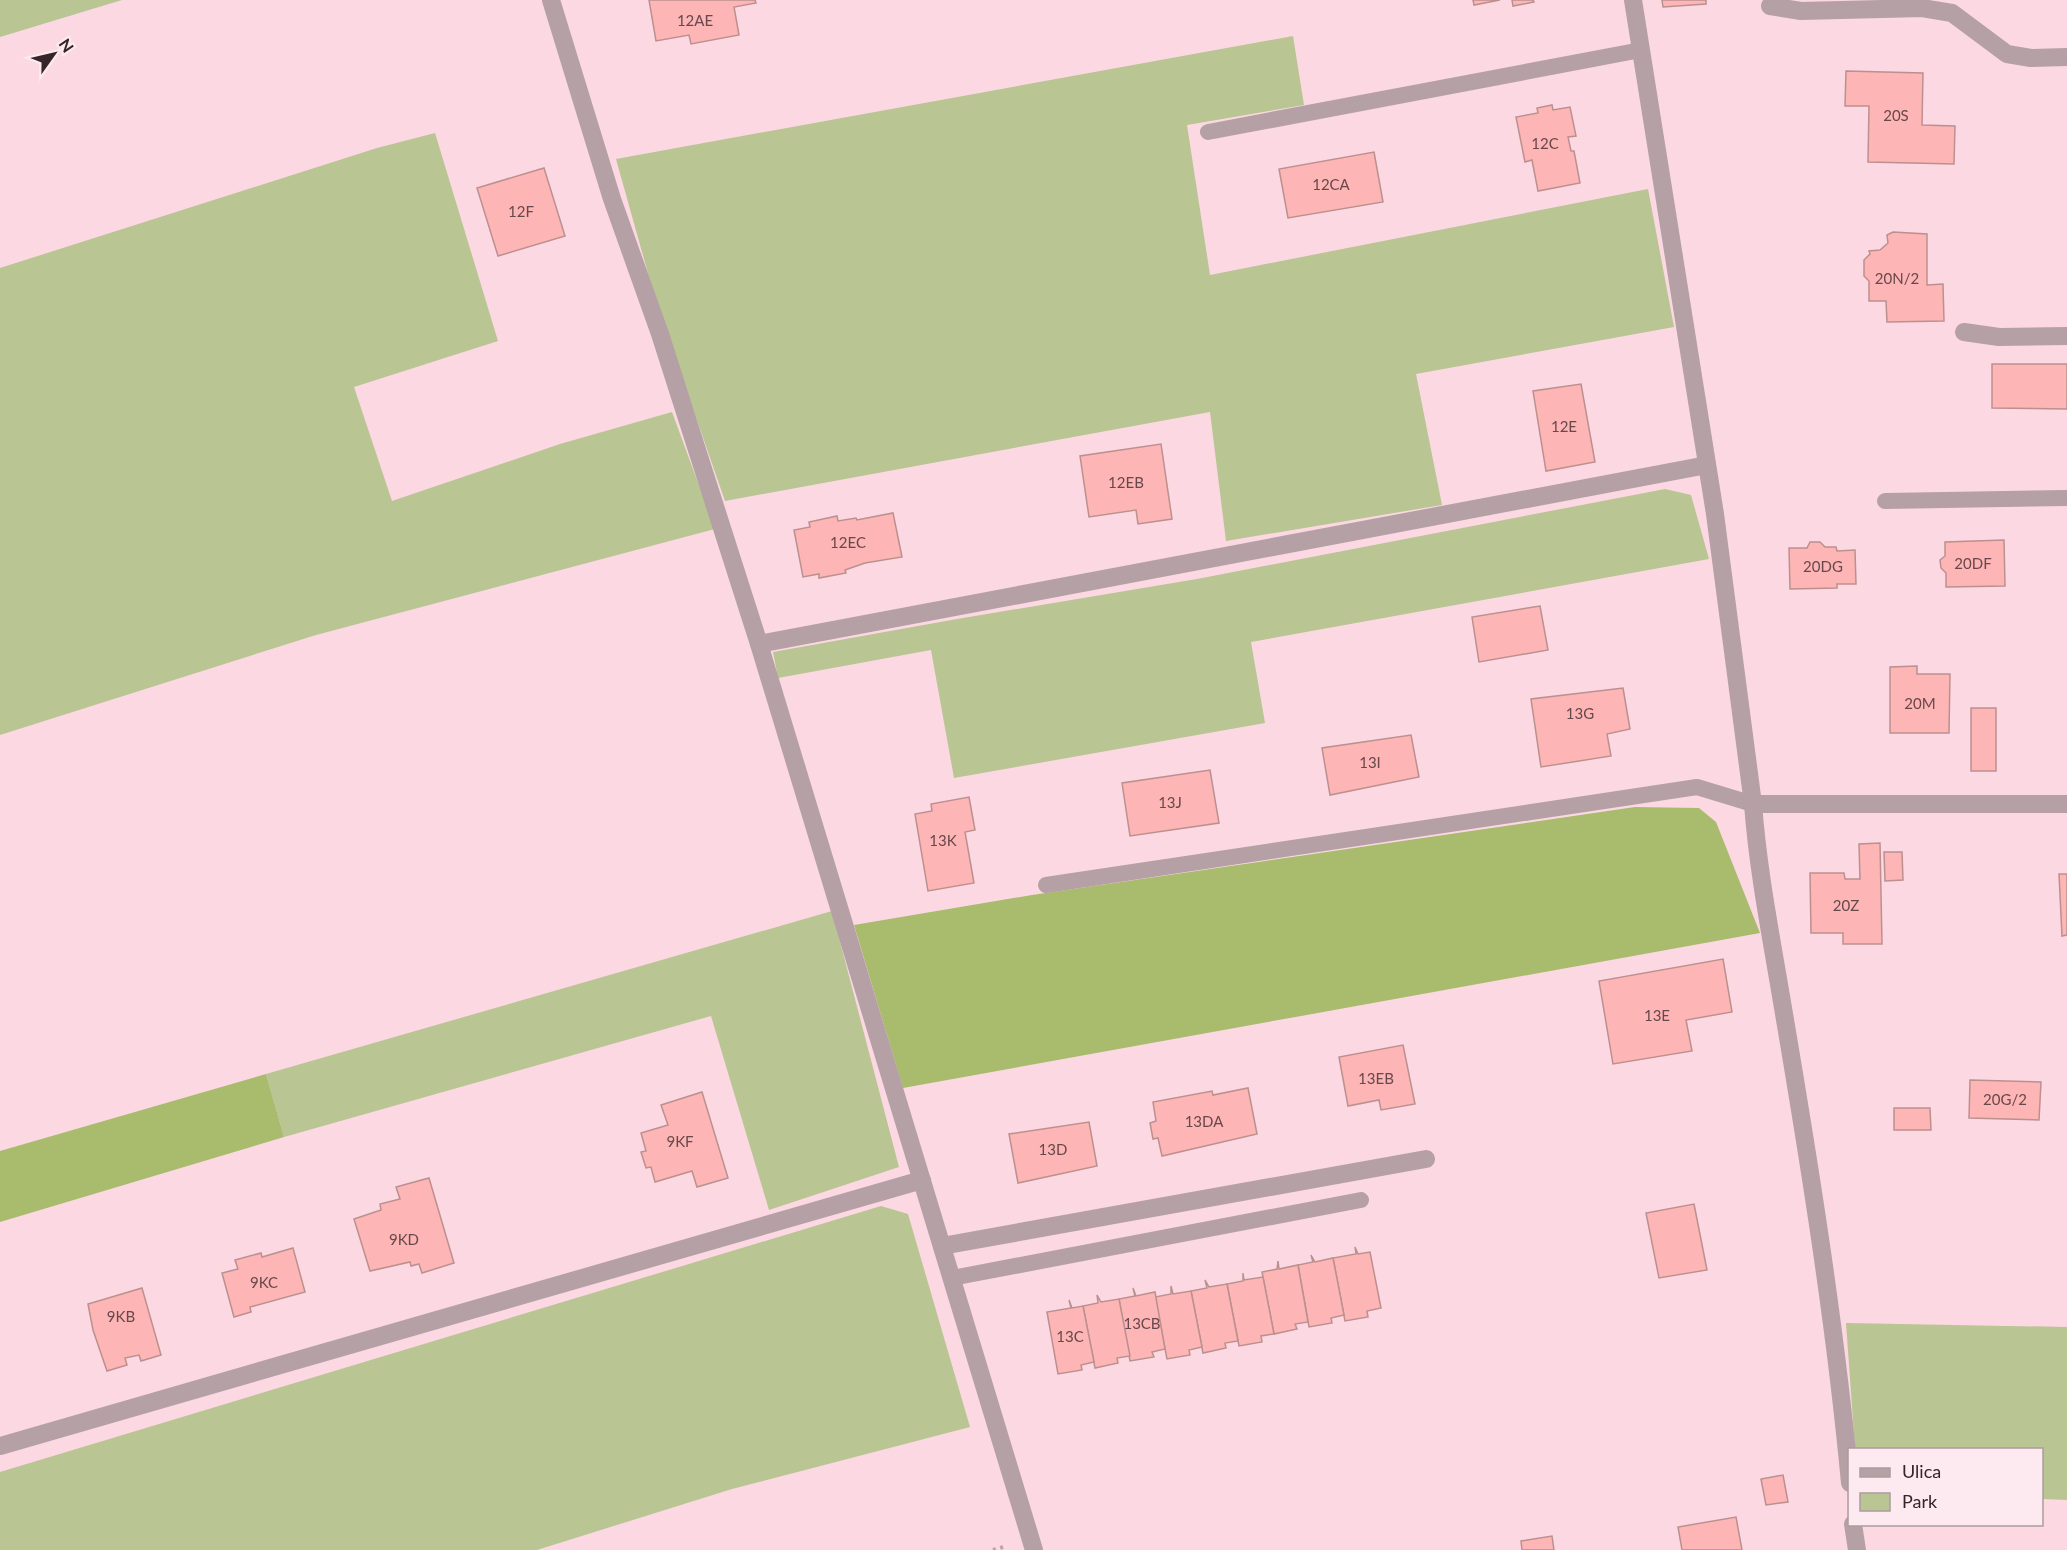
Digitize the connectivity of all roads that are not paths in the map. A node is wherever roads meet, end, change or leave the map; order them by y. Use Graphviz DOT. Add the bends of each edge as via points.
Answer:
graph roads {
  1 [pos="551,0"];
  2 [pos="1633,0"];
  3 [pos="1770,6"];
  4 [pos="1641,50"];
  5 [pos="2067,57"];
  6 [pos="1208,132"];
  7 [pos="1964,332"];
  8 [pos="2067,336"];
  9 [pos="1707,465"];
  10 [pos="2067,498"];
  11 [pos="1885,501"];
  12 [pos="759,644"];
  13 [pos="1753,804"];
  14 [pos="2067,804"];
  15 [pos="1046,885"];
  16 [pos="1425,1159"];
  17 [pos="922,1180"];
  18 [pos="1361,1200"];
  19 [pos="942,1246"];
  20 [pos="952,1278"];
  21 [pos="0,1446"];
  22 [pos="1848,1461"];
  23 [pos="1853,1526"];
  24 [pos="1034,1550"];
  25 [pos="1857,1550"];
  1 -- 12 [label="street" via="612,199 660,334"];
  2 -- 4 [label="street"];
  3 -- 5 [label="street" via="1801,11 1922,8 1952,13 2007,54"];
  4 -- 6 [label="lane"];
  4 -- 9 [label="street"];
  7 -- 8 [label="street" via="1999,337"];
  9 -- 12 [label="street"];
  9 -- 13 [label="street"];
  10 -- 11 [label="lane"];
  12 -- 17 [label="street"];
  13 -- 14 [label="street"];
  13 -- 15 [label="lane" via="1697,787"];
  13 -- 22 [label="street" via="1758,867 1840,1372"];
  16 -- 19 [label="street"];
  17 -- 19 [label="street"];
  17 -- 21 [label="street"];
  18 -- 20 [label="lane"];
  19 -- 20 [label="street"];
  20 -- 24 [label="street"];
  23 -- 25 [label="street"];
}
